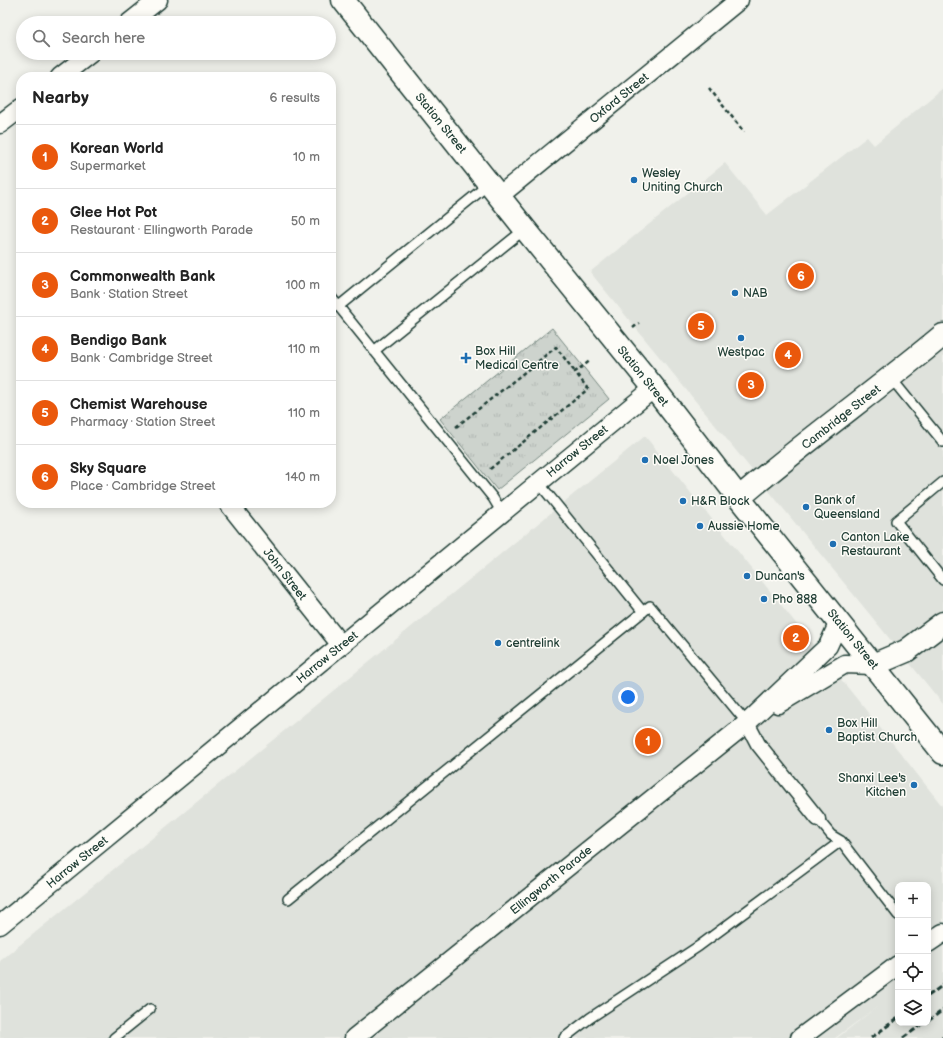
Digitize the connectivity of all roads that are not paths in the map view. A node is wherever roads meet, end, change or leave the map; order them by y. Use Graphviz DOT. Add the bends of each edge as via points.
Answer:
graph roads {
  1 [pos="158,0"];
  2 [pos="343,0"];
  3 [pos="739,0"];
  4 [pos="138,16"];
  5 [pos="82,60"];
  6 [pos="66,72"];
  7 [pos="16,112"];
  8 [pos="0,124"];
  9 [pos="494,190"];
  10 [pos="525,229"];
  11 [pos="336,303"];
  12 [pos="339,306"];
  13 [pos="943,335"];
  14 [pos="374,351"];
  15 [pos="891,378"];
  16 [pos="654,388"];
  17 [pos="943,442"];
  18 [pos="943,482"];
  19 [pos="539,483"];
  20 [pos="739,498"];
  21 [pos="232,508"];
  22 [pos="502,513"];
  23 [pos="943,580"];
  24 [pos="643,612"];
  25 [pos="839,622"];
  26 [pos="943,623"];
  27 [pos="341,645"];
  28 [pos="873,665"];
  29 [pos="747,723"];
  30 [pos="943,753"];
  31 [pos="818,819"];
  32 [pos="841,841"];
  33 [pos="288,899"];
  34 [pos="895,911"];
  35 [pos="3,916"];
  36 [pos="943,933"];
  37 [pos="931,941"];
  38 [pos="895,968"];
  39 [pos="150,1009"];
  40 [pos="114,1038"];
  41 [pos="354,1038"];
  42 [pos="564,1038"];
  43 [pos="800,1038"];
  1 -- 4 [label="street"];
  2 -- 9 [label="main road, Station Street"];
  3 -- 9 [label="street, Oxford Street"];
  5 -- 6 [label="street"];
  7 -- 8 [label="street"];
  9 -- 10 [label="main road, Station Street"];
  9 -- 12 [label="lane"];
  10 -- 14 [label="lane"];
  10 -- 16 [label="main road, Station Street"];
  11 -- 12 [label="lane"];
  12 -- 14 [label="lane"];
  13 -- 15 [label="main road, Cambridge Street"];
  14 -- 22 [label="lane" via="478,479"];
  15 -- 17 [label="lane"];
  15 -- 20 [label="main road, Cambridge Street"];
  16 -- 19 [label="street, Harrow Street"];
  16 -- 20 [label="main road, Station Street"];
  18 -- 23 [label="lane" via="896,522"];
  19 -- 22 [label="street, Harrow Street"];
  19 -- 24 [label="lane"];
  20 -- 25 [label="main road, Station Street"];
  21 -- 27 [label="street, John Street"];
  22 -- 27 [label="street, Harrow Street"];
  24 -- 29 [label="lane" via="650,606"];
  24 -- 33 [label="lane"];
  25 -- 28 [label="main road, Station Street"];
  25 -- 29 [label="street, Ellingworth Parade" via="828,646"];
  26 -- 28 [label="main road" via="906,651"];
  27 -- 35 [label="street, Harrow Street"];
  28 -- 29 [label="street, Ellingworth Parade" via="845,664"];
  28 -- 30 [label="main road, Station Street"];
  29 -- 31 [label="street" via="758,744"];
  29 -- 41 [label="street, Ellingworth Parade"];
  31 -- 32 [label="lane" via="831,835"];
  32 -- 34 [label="lane"];
  32 -- 42 [label="lane" via="699,946"];
  36 -- 37 [label="street"];
  38 -- 43 [label="street"];
  39 -- 40 [label="lane"];
}
